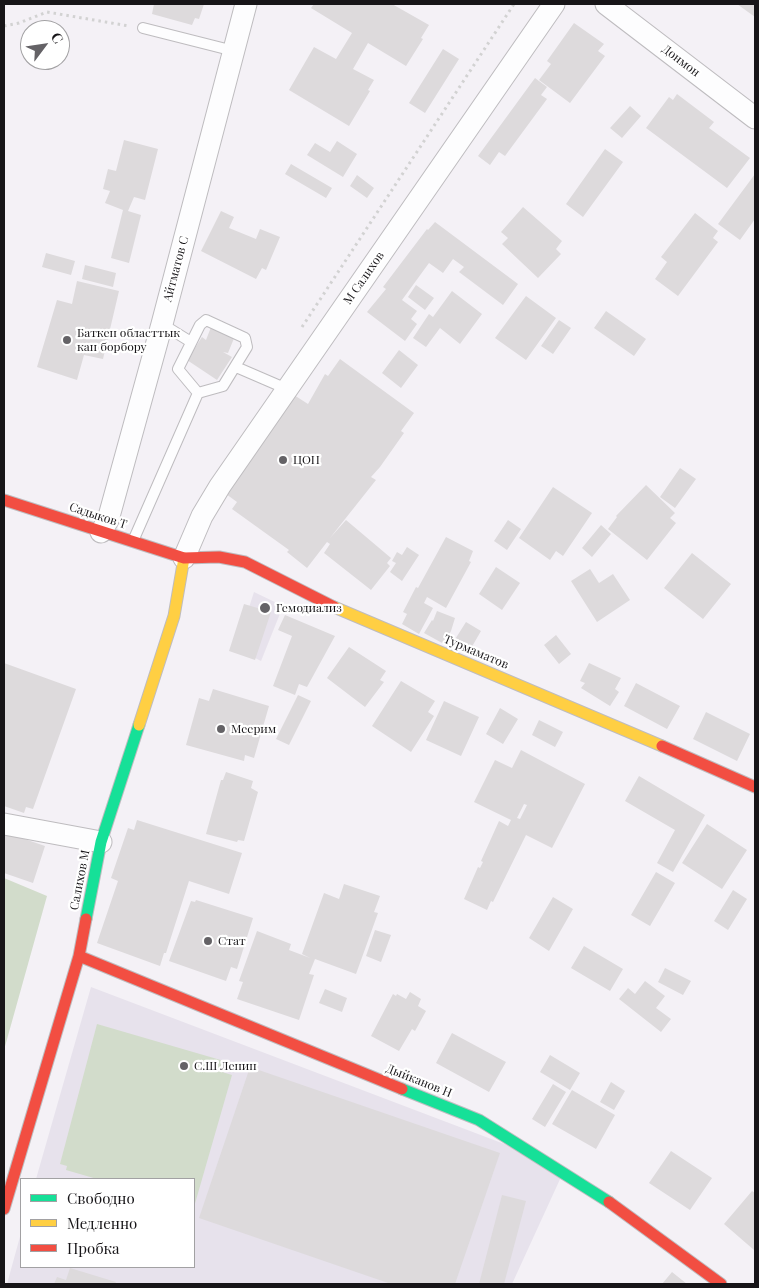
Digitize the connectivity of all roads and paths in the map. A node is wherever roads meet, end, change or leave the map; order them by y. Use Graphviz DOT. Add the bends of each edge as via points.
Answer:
graph roads {
  1 [pos="246,4"];
  2 [pos="514,4"];
  3 [pos="554,4"];
  4 [pos="606,4"];
  5 [pos="4,26"];
  6 [pos="142,28"];
  7 [pos="234,51"];
  8 [pos="755,118"];
  9 [pos="162,324"];
  10 [pos="300,330"];
  11 [pos="192,342"];
  12 [pos="236,367"];
  13 [pos="287,389"];
  14 [pos="198,393"];
  15 [pos="4,500"];
  16 [pos="101,532"];
  17 [pos="132,542"];
  18 [pos="184,558"];
  19 [pos="755,787"];
  20 [pos="4,824"];
  21 [pos="101,842"];
  22 [pos="79,956"];
  23 [pos="4,1209"];
  24 [pos="720,1284"];
  1 -- 7 [label="street, Айтматов С"];
  2 -- 10 [label="path"];
  3 -- 13 [label="street, М Салихов"];
  4 -- 8 [label="street, Донмон"];
  5 -- 6 [label="path" via="47,12"];
  6 -- 7 [label="lane"];
  7 -- 9 [label="street, Айтматов С"];
  9 -- 11 [label="lane"];
  9 -- 16 [label="street, Айтматов С" via="108,520"];
  11 -- 12 [label="lane" via="206,320 245,338 247,346"];
  11 -- 14 [label="lane" via="178,369"];
  12 -- 13 [label="lane"];
  12 -- 14 [label="lane" via="224,386"];
  13 -- 18 [label="street, М Салихов" via="220,486 202,516"];
  14 -- 17 [label="lane"];
  15 -- 16 [label="main road, Садыков Т"];
  16 -- 17 [label="main road, Садыков Т"];
  17 -- 18 [label="main road, Садыков Т"];
  18 -- 19 [label="main road, Турмаматов" via="219,557 245,562 344,612"];
  18 -- 21 [label="main road, Салихов М" via="174,616"];
  20 -- 21 [label="street"];
  21 -- 22 [label="main road, Салихов М"];
  22 -- 23 [label="main road, Салихов М"];
  22 -- 24 [label="main road, Дыйканов Н" via="479,1120 596,1193"];
}
